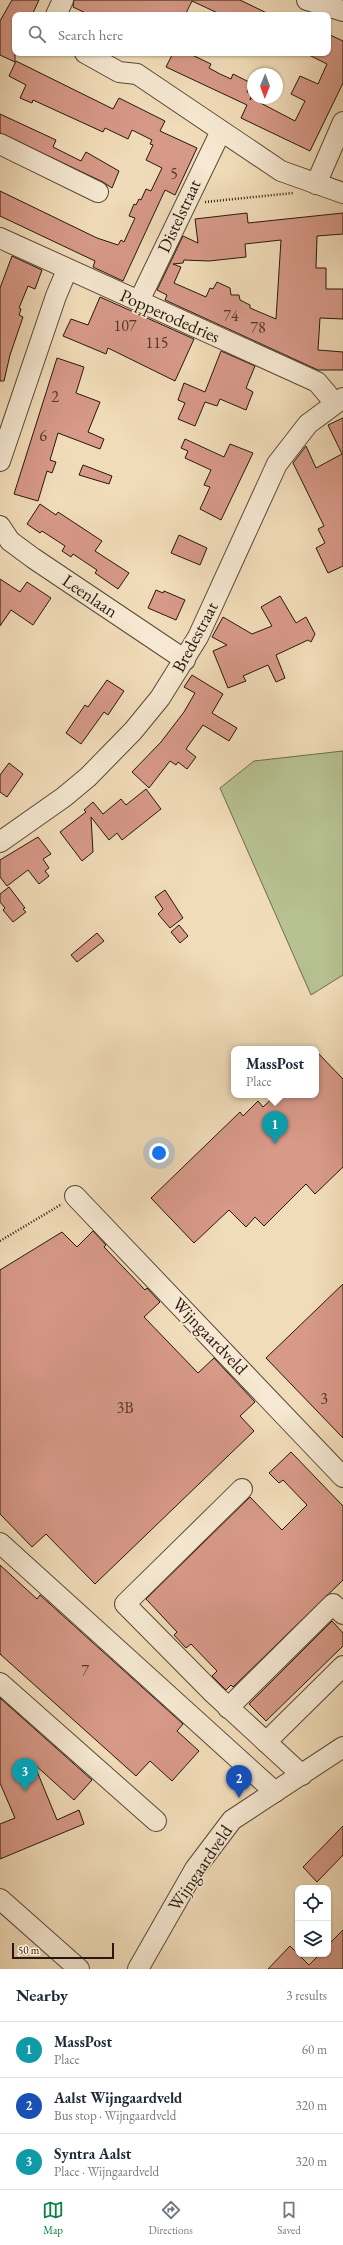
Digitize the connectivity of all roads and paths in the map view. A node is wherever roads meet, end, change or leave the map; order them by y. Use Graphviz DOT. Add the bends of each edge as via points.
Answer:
graph roads {
  1 [pos="63,0"];
  2 [pos="308,0"];
  3 [pos="343,11"];
  4 [pos="57,12"];
  5 [pos="90,56"];
  6 [pos="343,122"];
  7 [pos="221,131"];
  8 [pos="0,144"];
  9 [pos="316,184"];
  10 [pos="98,192"];
  11 [pos="343,193"];
  12 [pos="184,204"];
  13 [pos="0,238"];
  14 [pos="67,270"];
  15 [pos="138,301"];
  16 [pos="339,400"];
  17 [pos="0,461"];
  18 [pos="0,526"];
  19 [pos="185,660"];
  20 [pos="0,842"];
  21 [pos="75,1196"];
  22 [pos="0,1241"];
  23 [pos="343,1477"];
  24 [pos="242,1489"];
  25 [pos="0,1543"];
  26 [pos="343,1614"];
  27 [pos="343,1666"];
  28 [pos="0,1682"];
  29 [pos="228,1708"];
  30 [pos="266,1742"];
  31 [pos="343,1747"];
  32 [pos="302,1775"];
  33 [pos="275,1792"];
  34 [pos="156,1822"];
  35 [pos="0,1899"];
  36 [pos="79,1969"];
  37 [pos="138,1969"];
  1 -- 4 [label="street"];
  2 -- 3 [label="street"];
  5 -- 7 [label="street" via="119,72 137,74"];
  6 -- 9 [label="street"];
  7 -- 9 [label="street" via="281,171"];
  7 -- 12 [label="street, Distelstraat"];
  8 -- 10 [label="street"];
  9 -- 11 [label="street"];
  9 -- 12 [label="path" via="299,193"];
  12 -- 15 [label="street, Distelstraat"];
  13 -- 14 [label="street, Popperodedries"];
  14 -- 15 [label="street, Popperodedries"];
  14 -- 17 [label="street"];
  15 -- 16 [label="street, Popperodedries" via="317,382"];
  16 -- 19 [label="street, Bredestraat" via="308,424 277,464"];
  18 -- 19 [label="street, Leenlaan" via="10,541 33,558"];
  19 -- 20 [label="street, Bredestraat" via="134,731 88,777"];
  21 -- 22 [label="path"];
  21 -- 23 [label="street, Wijngaardveld"];
  24 -- 29 [label="street" via="125,1604"];
  25 -- 33 [label="street"];
  26 -- 29 [label="street" via="333,1604"];
  27 -- 30 [label="street"];
  28 -- 34 [label="street"];
  29 -- 30 [label="street"];
  30 -- 32 [label="street"];
  31 -- 32 [label="street, Wijngaardveld"];
  32 -- 33 [label="street, Wijngaardveld"];
  33 -- 37 [label="street, Wijngaardveld" via="232,1820 208,1849"];
  35 -- 36 [label="street"];
}
